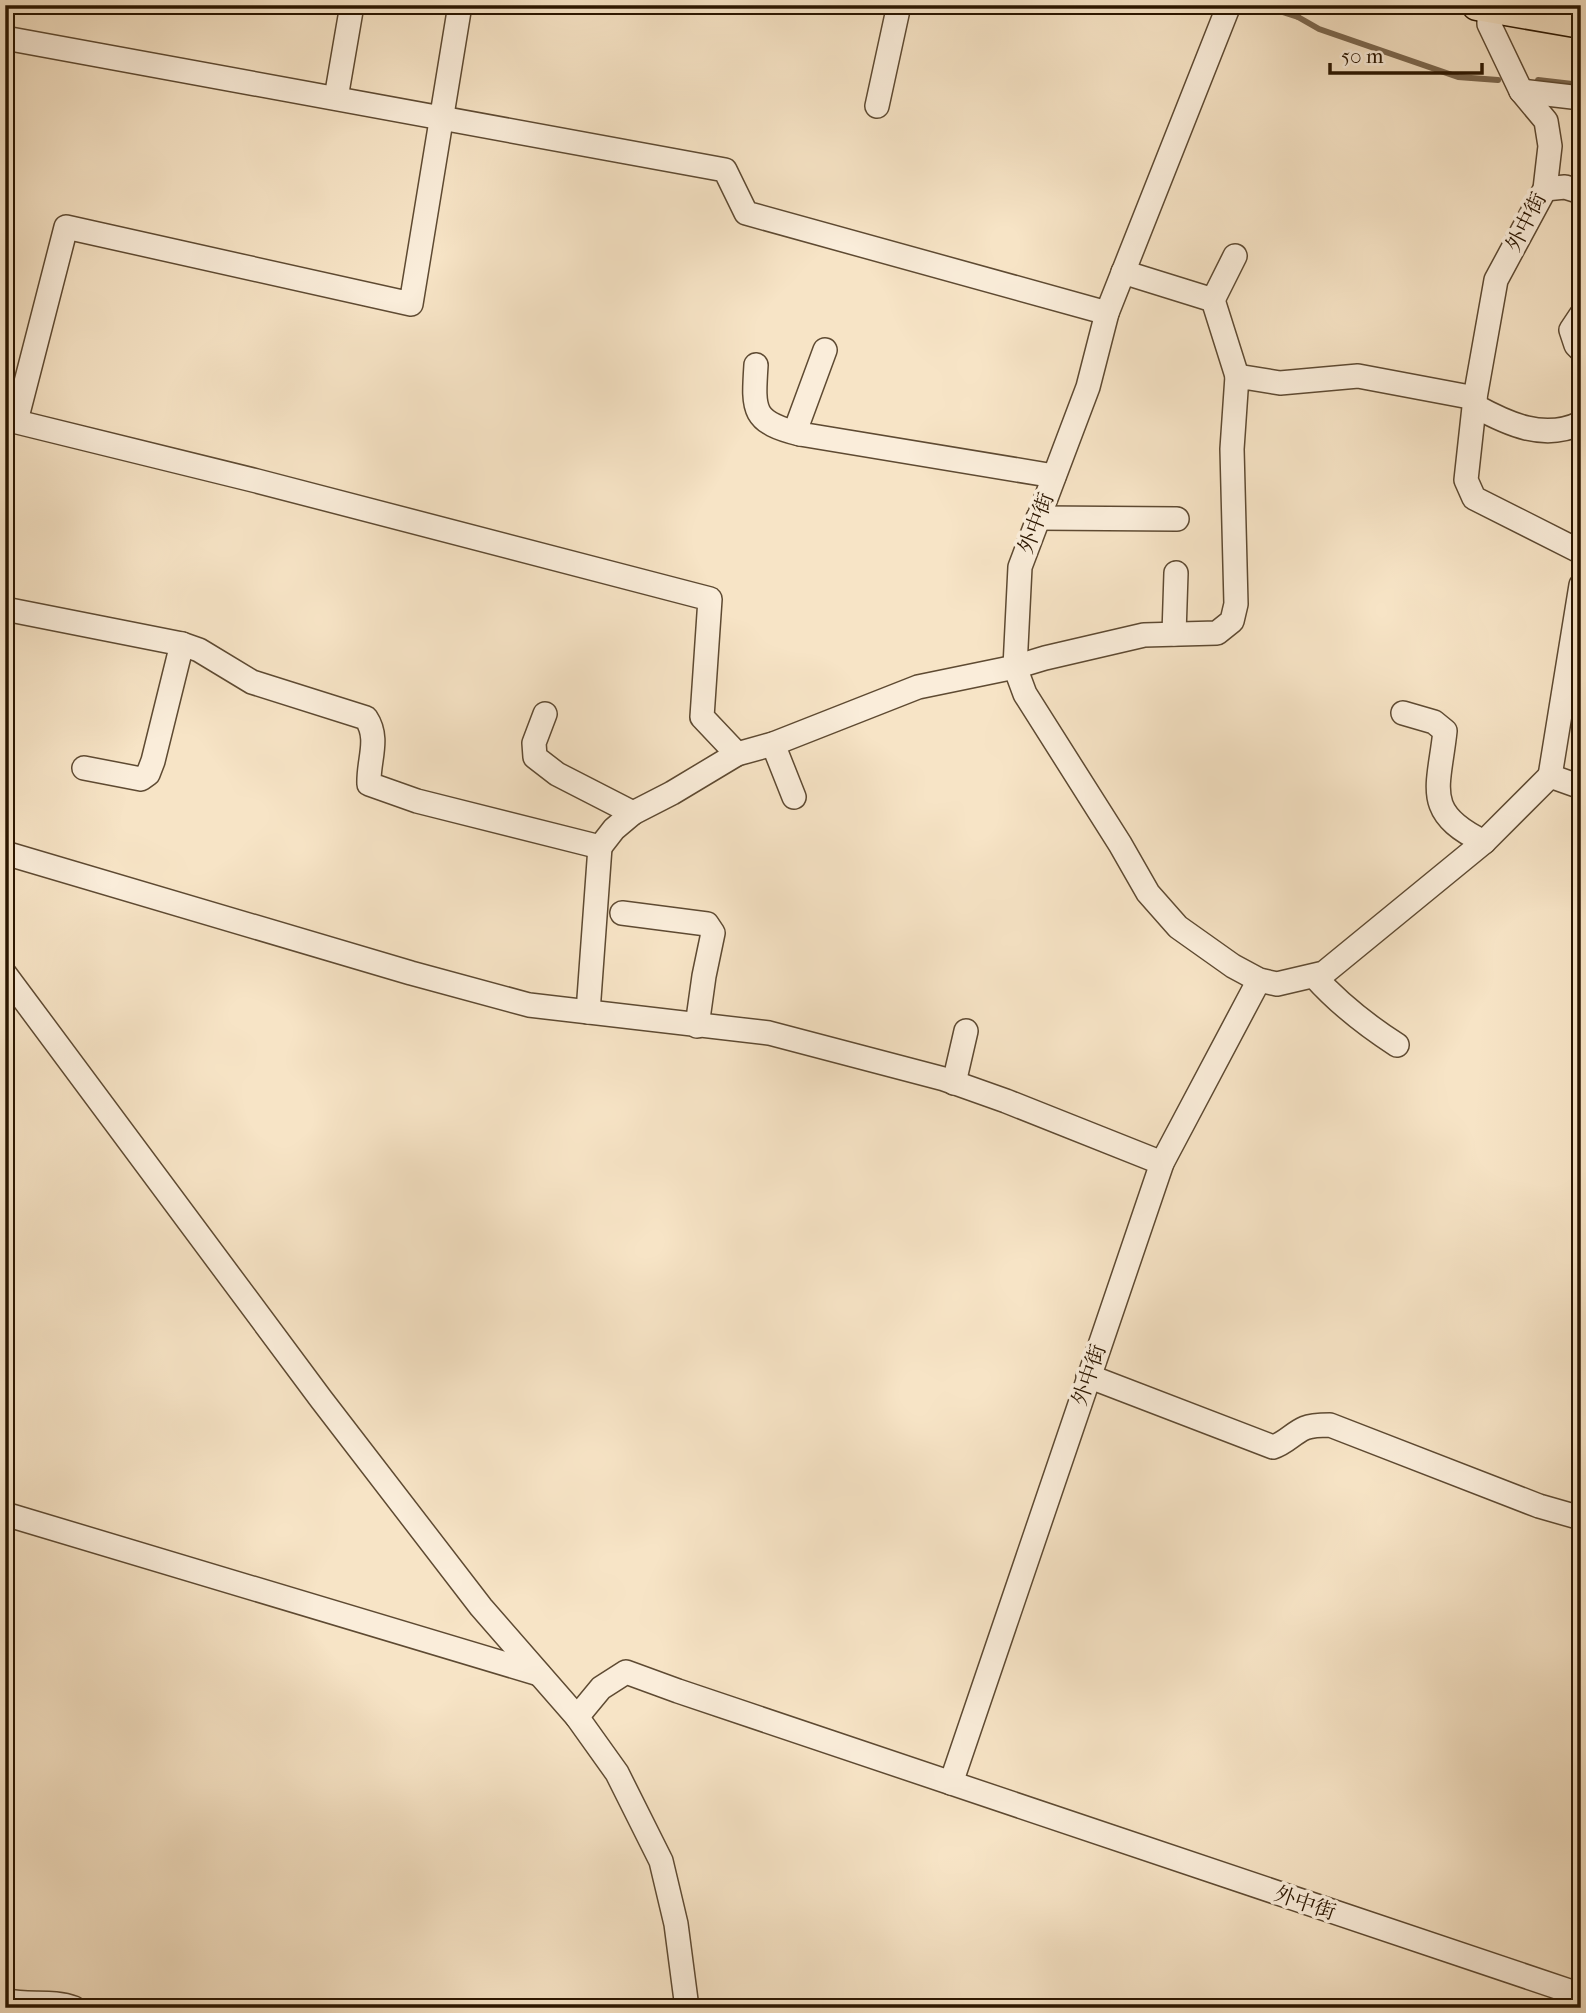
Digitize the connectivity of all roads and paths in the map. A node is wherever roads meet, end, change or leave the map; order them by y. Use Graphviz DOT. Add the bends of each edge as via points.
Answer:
graph roads {
  1 [pos="352,5"];
  2 [pos="460,5"];
  3 [pos="899,5"];
  4 [pos="1229,5"];
  5 [pos="1485,6"];
  6 [pos="1581,23"];
  7 [pos="5,38"];
  8 [pos="1521,91"];
  9 [pos="1581,98"];
  10 [pos="336,99"];
  11 [pos="877,106"];
  12 [pos="442,118"];
  13 [pos="1545,189"];
  14 [pos="1581,192"];
  15 [pos="1235,256"];
  16 [pos="1123,272"];
  17 [pos="1213,300"];
  18 [pos="1107,313"];
  19 [pos="1581,315"];
  20 [pos="825,350"];
  21 [pos="1581,350"];
  22 [pos="756,365"];
  23 [pos="1237,376"];
  24 [pos="1475,402"];
  25 [pos="11,420"];
  26 [pos="1581,423"];
  27 [pos="800,434"];
  28 [pos="1054,476"];
  29 [pos="1038,518"];
  30 [pos="1177,519"];
  31 [pos="1581,552"];
  32 [pos="1176,573"];
  33 [pos="1581,585"];
  34 [pos="5,609"];
  35 [pos="1174,634"];
  36 [pos="183,643"];
  37 [pos="1015,667"];
  38 [pos="1403,713"];
  39 [pos="545,714"];
  40 [pos="773,744"];
  41 [pos="737,754"];
  42 [pos="84,768"];
  43 [pos="1550,776"];
  44 [pos="1581,787"];
  45 [pos="794,797"];
  46 [pos="633,813"];
  47 [pos="1484,842"];
  48 [pos="600,847"];
  49 [pos="5,853"];
  50 [pos="622,913"];
  51 [pos="5,974"];
  52 [pos="1314,976"];
  53 [pos="1259,980"];
  54 [pos="587,1013"];
  55 [pos="697,1026"];
  56 [pos="965,1031"];
  57 [pos="1397,1045"];
  58 [pos="954,1083"];
  59 [pos="1162,1163"];
  60 [pos="1088,1376"];
  61 [pos="5,1514"];
  62 [pos="1581,1518"];
  63 [pos="540,1674"];
  64 [pos="577,1717"];
  65 [pos="951,1783"];
  66 [pos="1581,1995"];
  67 [pos="5,2000"];
  68 [pos="74,2008"];
  69 [pos="687,2008"];
  1 -- 10 [label="street"];
  2 -- 12 [label="street"];
  3 -- 11 [label="street"];
  4 -- 16 [label="street, 外中街"];
  5 -- 6 [label="main road"];
  5 -- 8 [label="street, 外中街"];
  7 -- 10 [label="street"];
  8 -- 9 [label="street"];
  8 -- 13 [label="street, 外中街" via="1546,121 1550,146"];
  10 -- 12 [label="street"];
  12 -- 18 [label="street" via="725,170 746,213"];
  12 -- 25 [label="street" via="411,304 66,227"];
  13 -- 14 [label="street" via="1564,187"];
  13 -- 24 [label="street, 外中街" via="1496,280"];
  15 -- 17 [label="street"];
  16 -- 17 [label="street"];
  16 -- 18 [label="street, 外中街"];
  17 -- 23 [label="street"];
  18 -- 28 [label="street, 外中街" via="1088,387"];
  19 -- 21 [label="street" via="1571,330"];
  20 -- 27 [label="street" via="797,426"];
  22 -- 27 [label="street" via="754,400 760,416 779,429"];
  23 -- 24 [label="street" via="1280,383 1358,376"];
  23 -- 35 [label="street" via="1231,449 1233,621 1217,633"];
  24 -- 26 [label="street" via="1503,421 1535,431 1563,431"];
  24 -- 31 [label="street, 外中街" via="1466,480 1474,498"];
  25 -- 41 [label="street" via="709,598 702,717"];
  27 -- 28 [label="street"];
  28 -- 29 [label="street, 外中街"];
  29 -- 30 [label="street"];
  29 -- 37 [label="street, 外中街" via="1020,568"];
  32 -- 35 [label="street"];
  33 -- 43 [label="street"];
  34 -- 36 [label="street"];
  35 -- 37 [label="street" via="1144,635"];
  36 -- 42 [label="street" via="148,774 141,779"];
  36 -- 48 [label="street" via="252,682 366,718 374,742 369,784 376,788"];
  37 -- 40 [label="street" via="918,687"];
  37 -- 53 [label="street, 外中街" via="1026,694 1148,892 1178,927"];
  38 -- 47 [label="street" via="1434,722 1445,731 1437,792 1443,810 1463,831"];
  39 -- 46 [label="street" via="534,743 535,757 557,774"];
  40 -- 41 [label="street"];
  40 -- 45 [label="street"];
  41 -- 46 [label="street"];
  43 -- 44 [label="street"];
  43 -- 47 [label="street, 外中街"];
  46 -- 48 [label="street"];
  47 -- 52 [label="street, 外中街" via="1324,973"];
  48 -- 54 [label="street"];
  49 -- 54 [label="street" via="411,973 529,1005"];
  50 -- 55 [label="street" via="707,924 713,933"];
  51 -- 63 [label="street" via="338,1421 481,1607"];
  52 -- 53 [label="street, 外中街" via="1278,984"];
  52 -- 57 [label="street" via="1336,1001"];
  53 -- 59 [label="street, 外中街"];
  54 -- 55 [label="street"];
  55 -- 58 [label="street" via="769,1033"];
  56 -- 58 [label="street"];
  58 -- 59 [label="street"];
  59 -- 60 [label="street, 外中街"];
  60 -- 62 [label="street" via="1273,1447 1306,1427 1330,1425"];
  60 -- 65 [label="street, 外中街"];
  61 -- 63 [label="street"];
  63 -- 64 [label="street"];
  64 -- 65 [label="street, 外中街" via="601,1688 626,1672"];
  64 -- 69 [label="street" via="617,1773 661,1861 676,1924"];
  65 -- 66 [label="street, 外中街"];
  67 -- 68 [label="street"];
}
